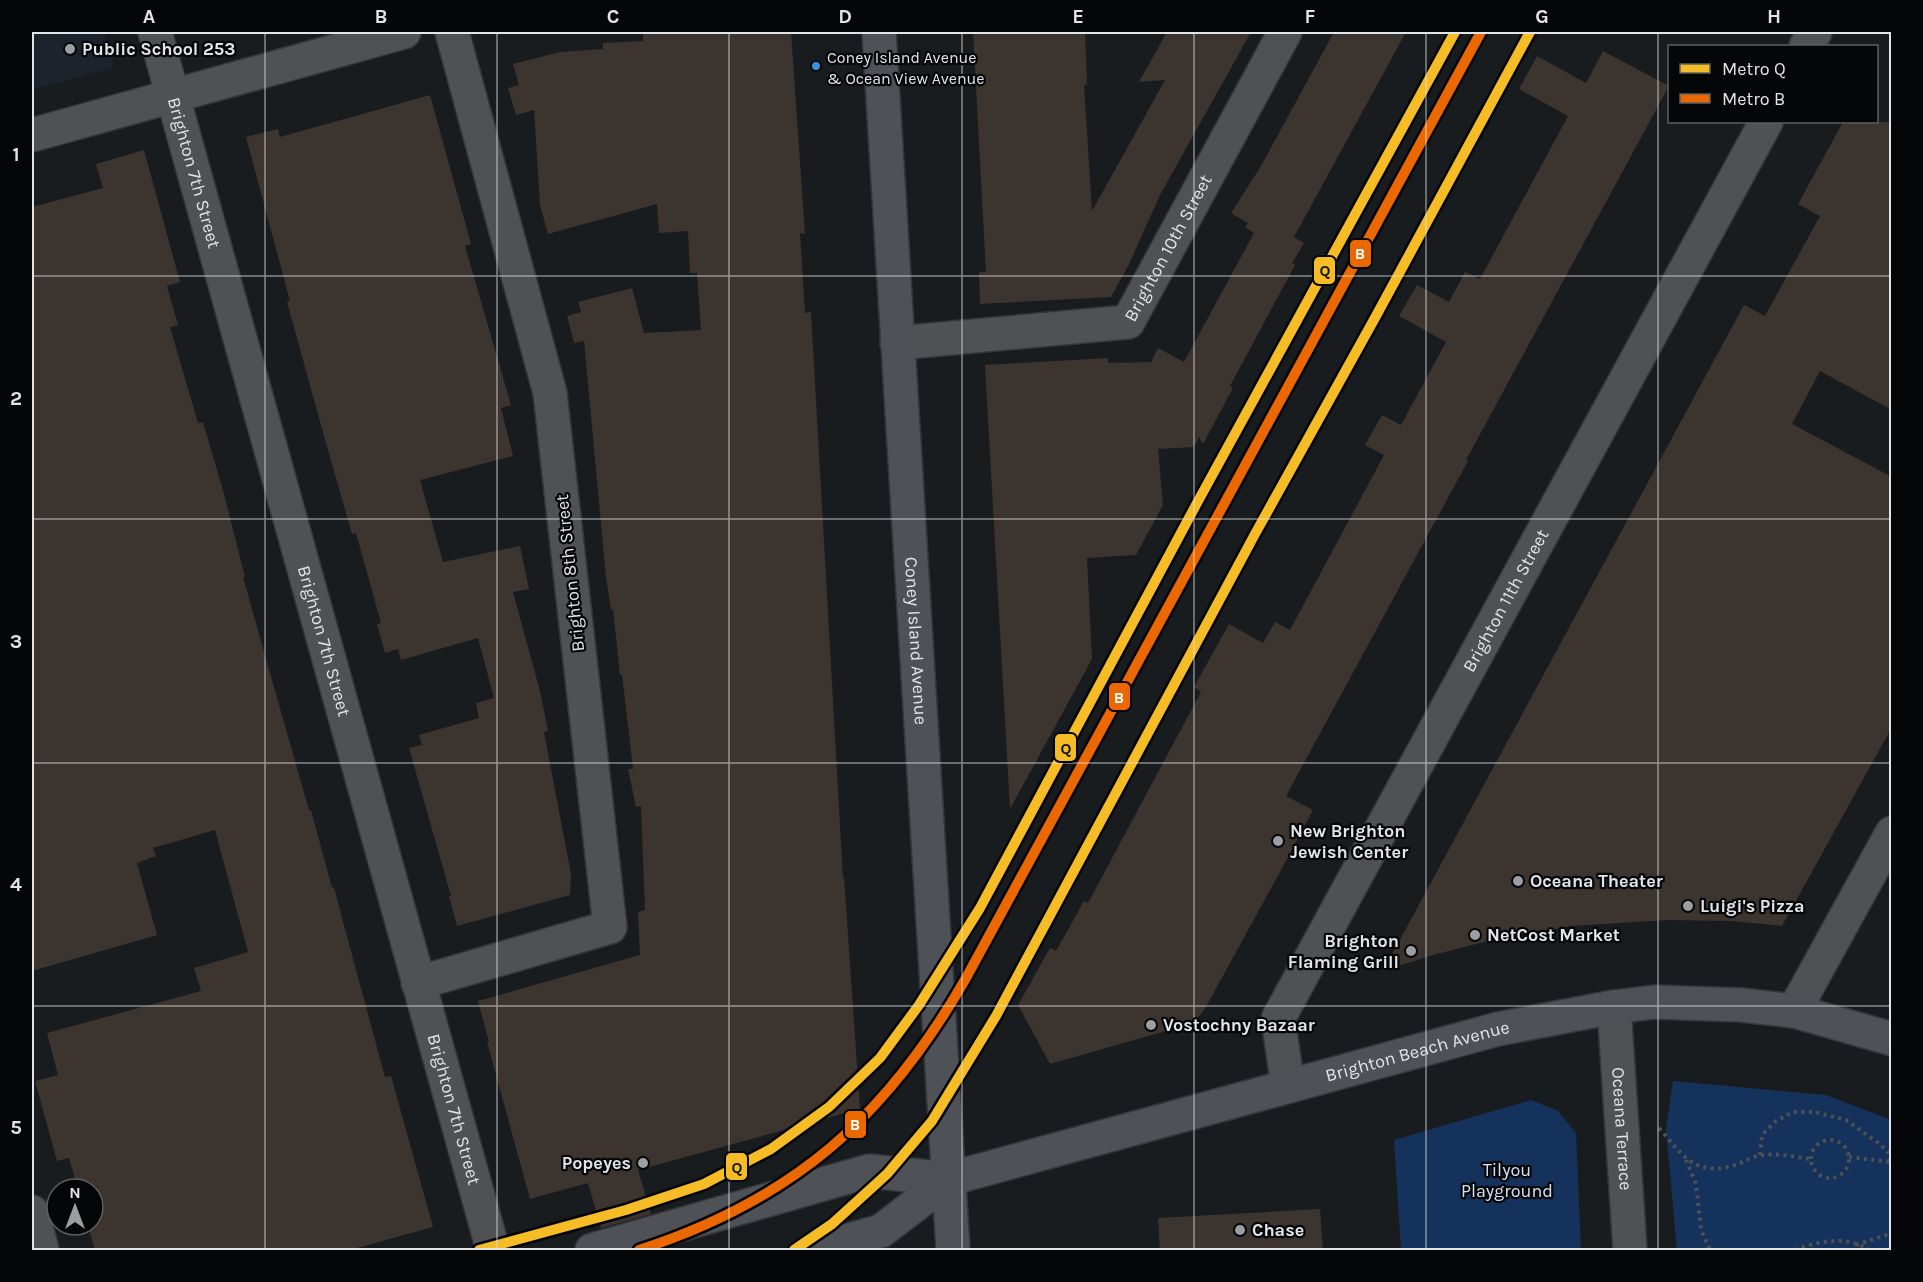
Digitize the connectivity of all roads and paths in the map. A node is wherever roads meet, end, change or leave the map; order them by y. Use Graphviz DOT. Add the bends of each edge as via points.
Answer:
graph roads {
  1 [pos="155,32"];
  2 [pos="404,32"];
  3 [pos="452,32"];
  4 [pos="879,32"];
  5 [pos="1285,32"];
  6 [pos="1815,32"];
  7 [pos="1807,45"];
  8 [pos="173,95"];
  9 [pos="1765,123"];
  10 [pos="32,135"];
  11 [pos="897,343"];
  12 [pos="1892,833"];
  13 [pos="418,983"];
  14 [pos="1614,1007"];
  15 [pos="1794,1011"];
  16 [pos="1892,1039"];
  17 [pos="1288,1086"];
  18 [pos="1659,1128"];
  19 [pos="1760,1155"];
  20 [pos="1849,1157"];
  21 [pos="1685,1159"];
  22 [pos="1810,1159"];
  23 [pos="1891,1162"];
  24 [pos="1892,1169"];
  25 [pos="950,1179"];
  26 [pos="32,1212"];
  27 [pos="1892,1233"];
  28 [pos="1856,1245"];
  29 [pos="42,1251"];
  30 [pos="493,1251"];
  31 [pos="592,1251"];
  32 [pos="814,1251"];
  33 [pos="953,1251"];
  34 [pos="1630,1251"];
  35 [pos="1710,1251"];
  36 [pos="1795,1251"];
  37 [pos="1869,1251"];
  1 -- 8 [label="street, Brighton 7th Street"];
  2 -- 8 [label="street"];
  3 -- 13 [label="street, Brighton 8th Street" via="550,393 610,927"];
  4 -- 11 [label="main road, Coney Island Avenue"];
  5 -- 11 [label="street, Brighton 10th Street" via="1128,322"];
  6 -- 7 [label="street"];
  8 -- 10 [label="street"];
  8 -- 13 [label="street, Brighton 7th Street"];
  9 -- 17 [label="street, Brighton 11th Street" via="1278,1019"];
  11 -- 25 [label="main road, Coney Island Avenue"];
  12 -- 15 [label="street"];
  13 -- 30 [label="street, Brighton 7th Street"];
  14 -- 15 [label="main road, Brighton Beach Avenue" via="1654,1002"];
  14 -- 17 [label="main road, Brighton Beach Avenue" via="1498,1029"];
  14 -- 34 [label="street, Oceana Terrace"];
  15 -- 16 [label="main road, Brighton Beach Avenue"];
  17 -- 25 [label="main road, Brighton Beach Avenue"];
  18 -- 21 [label="path"];
  19 -- 21 [label="path" via="1727,1168 1703,1168"];
  19 -- 22 [label="path"];
  19 -- 23 [label="path" via="1762,1136 1776,1121 1793,1112 1815,1112 1846,1120 1888,1152"];
  20 -- 22 [label="path" via="1844,1145 1832,1140 1815,1147"];
  20 -- 22 [label="path" via="1843,1174 1831,1179 1814,1171"];
  20 -- 23 [label="path"];
  21 -- 35 [label="path" via="1696,1184 1701,1230"];
  23 -- 24 [label="path"];
  25 -- 31 [label="main road, Brighton Beach Avenue" via="869,1171"];
  25 -- 32 [label="main road, Brighton Beach Avenue" via="881,1232"];
  25 -- 33 [label="main road, Coney Island Avenue"];
  26 -- 29 [label="street"];
  27 -- 28 [label="path"];
  28 -- 36 [label="path" via="1830,1240"];
  28 -- 37 [label="path"];
}
